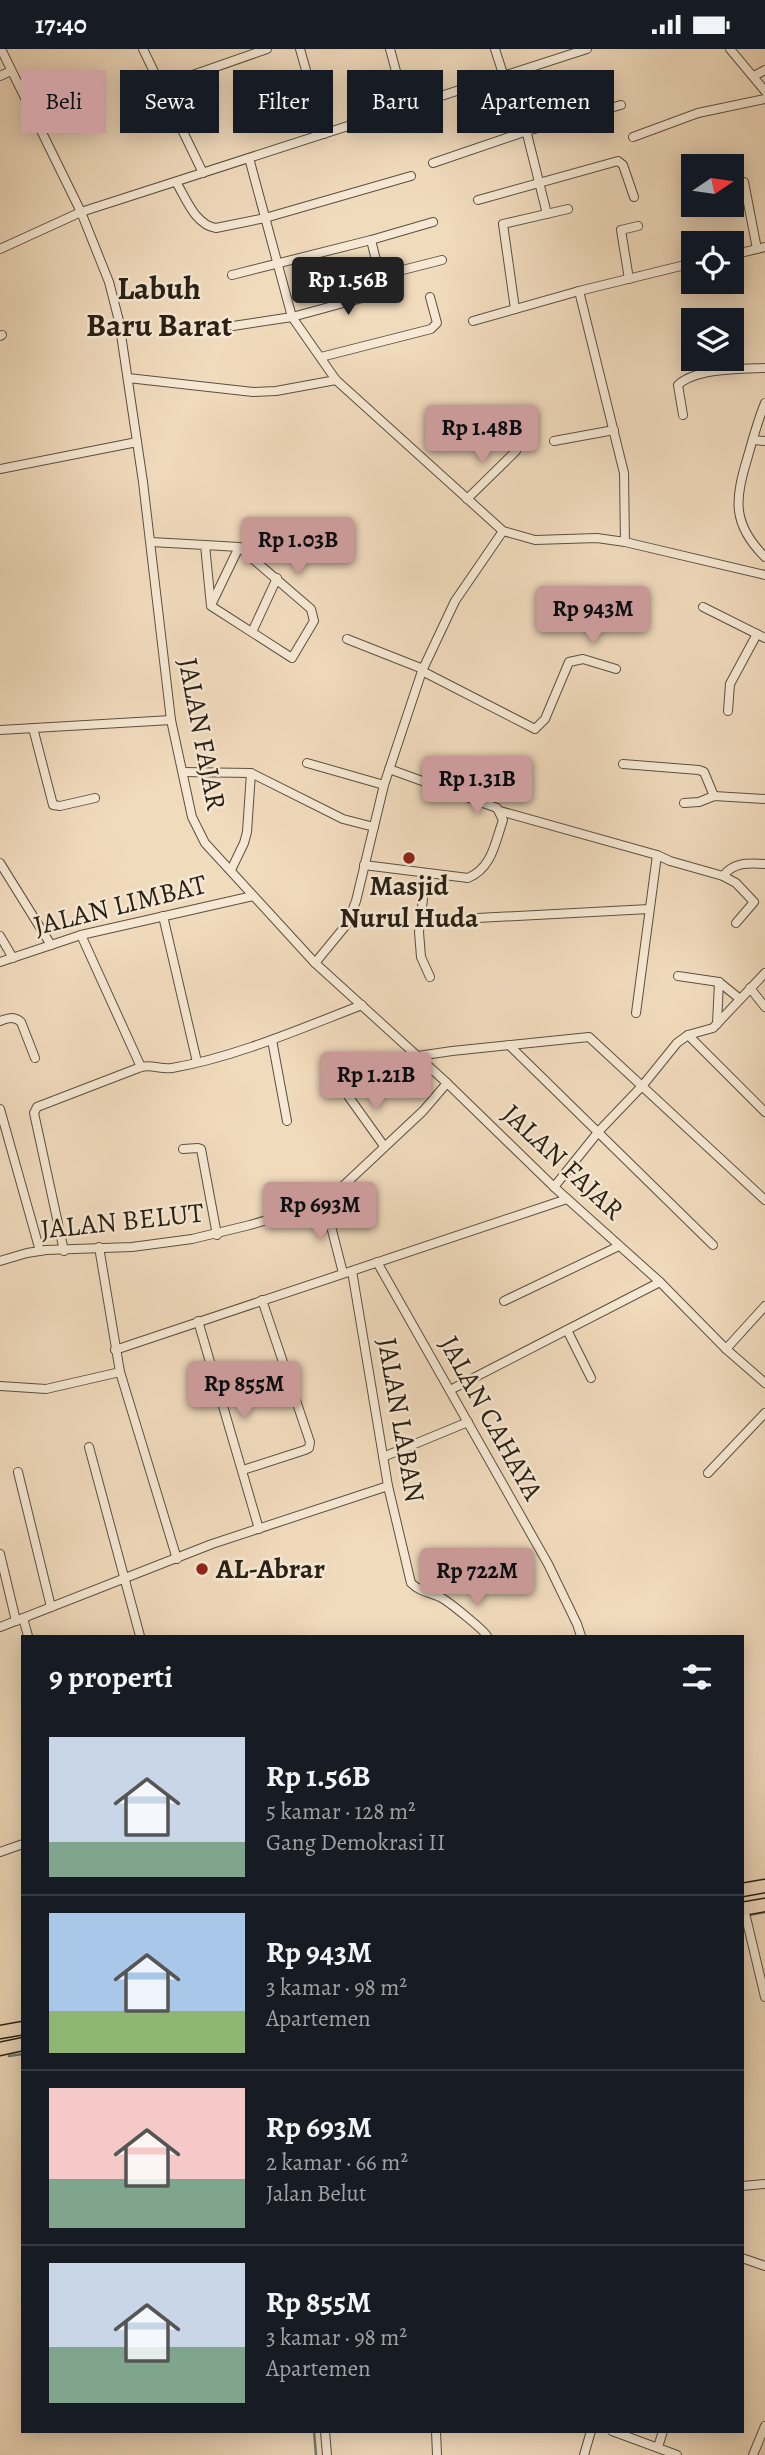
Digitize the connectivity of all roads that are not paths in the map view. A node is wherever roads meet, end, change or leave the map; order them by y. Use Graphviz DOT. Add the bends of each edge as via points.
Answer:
graph roads {
  1 [pos="1,49"];
  2 [pos="144,49"];
  3 [pos="267,49"];
  4 [pos="300,49"];
  5 [pos="390,49"];
  6 [pos="495,49"];
  7 [pos="587,49"];
  8 [pos="730,49"];
  9 [pos="154,70"];
  10 [pos="207,70"];
  11 [pos="396,70"];
  12 [pos="505,70"];
  13 [pos="526,70"];
  14 [pos="765,70"];
  15 [pos="11,71"];
  16 [pos="0,76"];
  17 [pos="754,76"];
  18 [pos="765,91"];
  19 [pos="765,99"];
  20 [pos="621,106"];
  21 [pos="614,108"];
  22 [pos="347,127"];
  23 [pos="184,133"];
  24 [pos="521,133"];
  25 [pos="528,133"];
  26 [pos="324,134"];
  27 [pos="633,137"];
  28 [pos="249,158"];
  29 [pos="433,163"];
  30 [pos="203,173"];
  31 [pos="411,176"];
  32 [pos="176,181"];
  33 [pos="540,181"];
  34 [pos="744,182"];
  35 [pos="634,197"];
  36 [pos="478,200"];
  37 [pos="568,209"];
  38 [pos="81,212"];
  39 [pos="547,213"];
  40 [pos="265,218"];
  41 [pos="433,222"];
  42 [pos="638,226"];
  43 [pos="371,240"];
  44 [pos="761,248"];
  45 [pos="0,249"];
  46 [pos="442,260"];
  47 [pos="278,263"];
  48 [pos="681,266"];
  49 [pos="232,275"];
  50 [pos="379,276"];
  51 [pos="629,279"];
  52 [pos="579,291"];
  53 [pos="430,297"];
  54 [pos="515,309"];
  55 [pos="292,317"];
  56 [pos="473,321"];
  57 [pos="233,326"];
  58 [pos="321,357"];
  59 [pos="765,368"];
  60 [pos="128,378"];
  61 [pos="335,380"];
  62 [pos="765,403"];
  63 [pos="683,415"];
  64 [pos="614,430"];
  65 [pos="752,440"];
  66 [pos="554,441"];
  67 [pos="765,441"];
  68 [pos="137,442"];
  69 [pos="516,451"];
  70 [pos="0,469"];
  71 [pos="467,499"];
  72 [pos="503,531"];
  73 [pos="151,542"];
  74 [pos="625,542"];
  75 [pos="205,545"];
  76 [pos="239,547"];
  77 [pos="765,557"];
  78 [pos="765,575"];
  79 [pos="277,577"];
  80 [pos="211,606"];
  81 [pos="703,607"];
  82 [pos="252,632"];
  83 [pos="761,636"];
  84 [pos="347,639"];
  85 [pos="616,669"];
  86 [pos="422,670"];
  87 [pos="728,711"];
  88 [pos="171,720"];
  89 [pos="33,728"];
  90 [pos="0,730"];
  91 [pos="307,763"];
  92 [pos="623,764"];
  93 [pos="388,769"];
  94 [pos="183,772"];
  95 [pos="251,773"];
  96 [pos="384,785"];
  97 [pos="714,796"];
  98 [pos="94,798"];
  99 [pos="765,799"];
  100 [pos="684,803"];
  101 [pos="500,811"];
  102 [pos="374,827"];
  103 [pos="657,855"];
  104 [pos="0,863"];
  105 [pos="765,864"];
  106 [pos="365,865"];
  107 [pos="232,870"];
  108 [pos="426,874"];
  109 [pos="723,876"];
  110 [pos="253,896"];
  111 [pos="649,909"];
  112 [pos="163,916"];
  113 [pos="420,921"];
  114 [pos="736,923"];
  115 [pos="81,935"];
  116 [pos="0,936"];
  117 [pos="51,945"];
  118 [pos="13,958"];
  119 [pos="0,962"];
  120 [pos="315,963"];
  121 [pos="765,973"];
  122 [pos="678,976"];
  123 [pos="430,977"];
  124 [pos="719,982"];
  125 [pos="750,988"];
  126 [pos="740,999"];
  127 [pos="362,1005"];
  128 [pos="765,1007"];
  129 [pos="636,1013"];
  130 [pos="0,1021"];
  131 [pos="718,1024"];
  132 [pos="688,1035"];
  133 [pos="272,1040"];
  134 [pos="509,1045"];
  135 [pos="418,1056"];
  136 [pos="35,1058"];
  137 [pos="197,1062"];
  138 [pos="141,1067"];
  139 [pos="447,1083"];
  140 [pos="643,1085"];
  141 [pos="346,1093"];
  142 [pos="0,1109"];
  143 [pos="765,1112"];
  144 [pos="287,1121"];
  145 [pos="599,1131"];
  146 [pos="384,1146"];
  147 [pos="183,1149"];
  148 [pos="554,1187"];
  149 [pos="567,1199"];
  150 [pos="765,1200"];
  151 [pos="325,1203"];
  152 [pos="217,1235"];
  153 [pos="713,1245"];
  154 [pos="619,1246"];
  155 [pos="99,1247"];
  156 [pos="40,1251"];
  157 [pos="64,1251"];
  158 [pos="0,1261"];
  159 [pos="377,1262"];
  160 [pos="348,1272"];
  161 [pos="660,1282"];
  162 [pos="261,1300"];
  163 [pos="504,1301"];
  164 [pos="765,1306"];
  165 [pos="198,1321"];
  166 [pos="567,1330"];
  167 [pos="726,1349"];
  168 [pos="115,1350"];
  169 [pos="120,1372"];
  170 [pos="591,1378"];
  171 [pos="765,1384"];
  172 [pos="0,1386"];
  173 [pos="450,1390"];
  174 [pos="765,1413"];
  175 [pos="468,1422"];
  176 [pos="89,1447"];
  177 [pos="383,1457"];
  178 [pos="243,1470"];
  179 [pos="18,1472"];
  180 [pos="708,1473"];
  181 [pos="388,1486"];
  182 [pos="260,1529"];
  183 [pos="0,1554"];
  184 [pos="177,1559"];
  185 [pos="125,1580"];
  186 [pos="51,1607"];
  187 [pos="20,1620"];
  188 [pos="0,1627"];
  189 [pos="28,1635"];
  190 [pos="140,1635"];
  191 [pos="486,1635"];
  192 [pos="581,1635"];
  193 [pos="21,1845"];
  194 [pos="0,1851"];
  195 [pos="765,1886"];
  196 [pos="744,1890"];
  197 [pos="765,1905"];
  198 [pos="744,1910"];
  199 [pos="744,1914"];
  200 [pos="765,1997"];
  201 [pos="21,2028"];
  202 [pos="0,2032"];
  203 [pos="21,2044"];
  204 [pos="0,2049"];
  205 [pos="765,2183"];
  206 [pos="744,2186"];
  207 [pos="744,2259"];
  208 [pos="765,2266"];
  209 [pos="765,2426"];
  210 [pos="326,2433"];
  211 [pos="436,2433"];
  212 [pos="590,2433"];
  213 [pos="618,2433"];
  214 [pos="662,2433"];
  215 [pos="658,2447"];
  216 [pos="327,2455"];
  217 [pos="437,2455"];
  218 [pos="584,2455"];
  219 [pos="677,2455"];
  220 [pos="753,2455"];
  1 -- 15 [label="street, JALAN FAJAR"];
  2 -- 9 [label="street"];
  3 -- 10 [label="street"];
  4 -- 26 [label="street"];
  5 -- 11 [label="street"];
  6 -- 12 [label="street"];
  7 -- 13 [label="street"];
  8 -- 17 [label="street"];
  14 -- 17 [label="street"];
  15 -- 16 [label="street"];
  15 -- 38 [label="street, JALAN FAJAR"];
  17 -- 18 [label="street"];
  19 -- 27 [label="street" via="698,113"];
  20 -- 21 [label="street"];
  22 -- 26 [label="street"];
  23 -- 30 [label="street"];
  24 -- 29 [label="street"];
  25 -- 33 [label="street"];
  26 -- 28 [label="street"];
  28 -- 30 [label="street"];
  28 -- 40 [label="street"];
  30 -- 32 [label="street"];
  31 -- 40 [label="street"];
  32 -- 38 [label="street"];
  32 -- 40 [label="street" via="197,218 208,227"];
  33 -- 35 [label="street" via="621,162"];
  33 -- 36 [label="street"];
  33 -- 39 [label="street"];
  34 -- 44 [label="street"];
  37 -- 39 [label="street"];
  38 -- 45 [label="street"];
  38 -- 60 [label="street, JALAN FAJAR" via="109,282"];
  39 -- 54 [label="street" via="503,224"];
  40 -- 47 [label="street"];
  41 -- 43 [label="street"];
  42 -- 51 [label="street" via="621,230"];
  43 -- 47 [label="street"];
  43 -- 50 [label="street"];
  46 -- 50 [label="street"];
  47 -- 49 [label="street"];
  47 -- 55 [label="street"];
  48 -- 51 [label="street"];
  50 -- 55 [label="street" via="384,292"];
  51 -- 52 [label="street"];
  52 -- 54 [label="street"];
  52 -- 64 [label="street"];
  53 -- 58 [label="street" via="437,323 431,329"];
  54 -- 56 [label="street"];
  55 -- 57 [label="street"];
  55 -- 58 [label="street"];
  58 -- 61 [label="street"];
  59 -- 63 [label="street" via="683,380 677,385"];
  60 -- 61 [label="street" via="253,391"];
  60 -- 68 [label="street, JALAN FAJAR"];
  61 -- 71 [label="street"];
  62 -- 65 [label="street"];
  64 -- 66 [label="street"];
  64 -- 74 [label="street" via="624,473"];
  65 -- 67 [label="street"];
  65 -- 77 [label="street" via="737,498 744,531"];
  68 -- 70 [label="street"];
  68 -- 73 [label="street, JALAN FAJAR"];
  69 -- 71 [label="street"];
  71 -- 72 [label="street"];
  72 -- 74 [label="street" via="535,540"];
  72 -- 86 [label="street" via="455,601"];
  73 -- 75 [label="street"];
  73 -- 88 [label="street, JALAN FAJAR"];
  74 -- 78 [label="street"];
  75 -- 76 [label="street"];
  75 -- 80 [label="street"];
  76 -- 79 [label="street"];
  76 -- 80 [label="street"];
  79 -- 82 [label="street"];
  79 -- 82 [label="street" via="311,609 314,621 292,658"];
  80 -- 82 [label="street"];
  81 -- 83 [label="street"];
  83 -- 87 [label="street" via="730,684"];
  84 -- 86 [label="street"];
  85 -- 86 [label="street" via="583,659 569,662 542,725 535,729"];
  86 -- 93 [label="street"];
  88 -- 89 [label="street"];
  88 -- 94 [label="street, JALAN FAJAR"];
  89 -- 90 [label="street"];
  89 -- 98 [label="street" via="53,805"];
  91 -- 96 [label="street"];
  92 -- 97 [label="street" via="699,770"];
  93 -- 96 [label="street"];
  93 -- 101 [label="street"];
  94 -- 95 [label="street"];
  94 -- 107 [label="street, JALAN FAJAR" via="198,832"];
  95 -- 102 [label="street" via="343,819"];
  95 -- 107 [label="street" via="247,832"];
  96 -- 102 [label="street"];
  97 -- 99 [label="street"];
  97 -- 100 [label="street"];
  101 -- 103 [label="street"];
  101 -- 108 [label="street" via="503,820 480,874 468,878"];
  102 -- 106 [label="street"];
  103 -- 109 [label="street"];
  103 -- 111 [label="street"];
  104 -- 117 [label="street"];
  105 -- 109 [label="street" via="734,866"];
  106 -- 108 [label="street"];
  106 -- 120 [label="street" via="347,924"];
  107 -- 110 [label="street, JALAN FAJAR"];
  108 -- 113 [label="street"];
  109 -- 114 [label="street" via="753,900 753,906"];
  110 -- 112 [label="street, JALAN LIMBAT"];
  110 -- 120 [label="street, JALAN FAJAR"];
  111 -- 113 [label="street"];
  111 -- 129 [label="street"];
  112 -- 115 [label="street, JALAN LIMBAT"];
  112 -- 137 [label="street"];
  113 -- 123 [label="street" via="421,957"];
  115 -- 117 [label="street, JALAN LIMBAT"];
  115 -- 138 [label="street"];
  116 -- 118 [label="street"];
  117 -- 118 [label="street, JALAN LIMBAT"];
  118 -- 119 [label="street, JALAN LIMBAT"];
  120 -- 127 [label="street, JALAN FAJAR"];
  121 -- 125 [label="street"];
  122 -- 124 [label="street"];
  124 -- 126 [label="street"];
  124 -- 131 [label="street"];
  125 -- 126 [label="street"];
  125 -- 128 [label="street"];
  126 -- 131 [label="street"];
  127 -- 133 [label="street"];
  127 -- 135 [label="street, JALAN FAJAR"];
  130 -- 136 [label="street" via="21,1022"];
  131 -- 132 [label="street"];
  132 -- 140 [label="street"];
  132 -- 143 [label="street"];
  133 -- 137 [label="street"];
  133 -- 144 [label="street"];
  134 -- 135 [label="street"];
  134 -- 140 [label="street" via="589,1037"];
  134 -- 145 [label="street"];
  135 -- 139 [label="street, JALAN FAJAR"];
  137 -- 138 [label="street" via="167,1069"];
  138 -- 157 [label="street" via="35,1109"];
  139 -- 146 [label="street, JALAN BELUT"];
  139 -- 148 [label="street, JALAN FAJAR"];
  140 -- 145 [label="street"];
  140 -- 150 [label="street"];
  141 -- 146 [label="street"];
  142 -- 156 [label="street"];
  145 -- 148 [label="street"];
  145 -- 153 [label="street"];
  146 -- 151 [label="street, JALAN BELUT"];
  147 -- 152 [label="street" via="201,1149"];
  148 -- 149 [label="street, JALAN FAJAR"];
  149 -- 154 [label="street, JALAN FAJAR"];
  149 -- 159 [label="street"];
  151 -- 152 [label="street, JALAN BELUT"];
  151 -- 160 [label="street, JALAN LABAN"];
  152 -- 155 [label="street, JALAN BELUT" via="164,1244"];
  154 -- 161 [label="street, JALAN FAJAR"];
  154 -- 163 [label="street"];
  155 -- 157 [label="street, JALAN BELUT"];
  155 -- 168 [label="street"];
  156 -- 157 [label="street, JALAN BELUT"];
  156 -- 158 [label="street, JALAN BELUT"];
  159 -- 160 [label="street"];
  159 -- 173 [label="street, JALAN CAHAYA"];
  160 -- 162 [label="street"];
  160 -- 177 [label="street, JALAN LABAN"];
  161 -- 166 [label="street"];
  161 -- 167 [label="street, JALAN FAJAR"];
  162 -- 165 [label="street"];
  162 -- 178 [label="street" via="310,1442 305,1450"];
  164 -- 167 [label="street"];
  165 -- 168 [label="street"];
  165 -- 178 [label="street"];
  166 -- 170 [label="street"];
  166 -- 173 [label="street"];
  167 -- 171 [label="street, JALAN FAJAR"];
  168 -- 169 [label="street"];
  169 -- 172 [label="street" via="46,1389"];
  169 -- 184 [label="street"];
  173 -- 175 [label="street, JALAN CAHAYA"];
  174 -- 180 [label="street"];
  175 -- 177 [label="street"];
  175 -- 192 [label="street, JALAN CAHAYA" via="548,1564"];
  176 -- 185 [label="street"];
  177 -- 181 [label="street, JALAN LABAN"];
  178 -- 182 [label="street"];
  179 -- 186 [label="street"];
  181 -- 182 [label="street"];
  181 -- 191 [label="street, JALAN LABAN" via="411,1583 442,1598"];
  182 -- 184 [label="street"];
  183 -- 187 [label="street"];
  184 -- 185 [label="street"];
  185 -- 186 [label="street"];
  185 -- 190 [label="street"];
  186 -- 187 [label="street"];
  187 -- 188 [label="street"];
  187 -- 189 [label="street"];
  193 -- 194 [label="street"];
  195 -- 196 [label="main road"];
  197 -- 198 [label="main road"];
  199 -- 200 [label="street"];
  201 -- 202 [label="main road"];
  203 -- 204 [label="main road"];
  205 -- 206 [label="street"];
  207 -- 208 [label="street"];
  209 -- 220 [label="street"];
  210 -- 216 [label="street"];
  211 -- 217 [label="street"];
  212 -- 218 [label="street"];
  213 -- 215 [label="street"];
  214 -- 215 [label="street"];
  215 -- 219 [label="street"];
}
